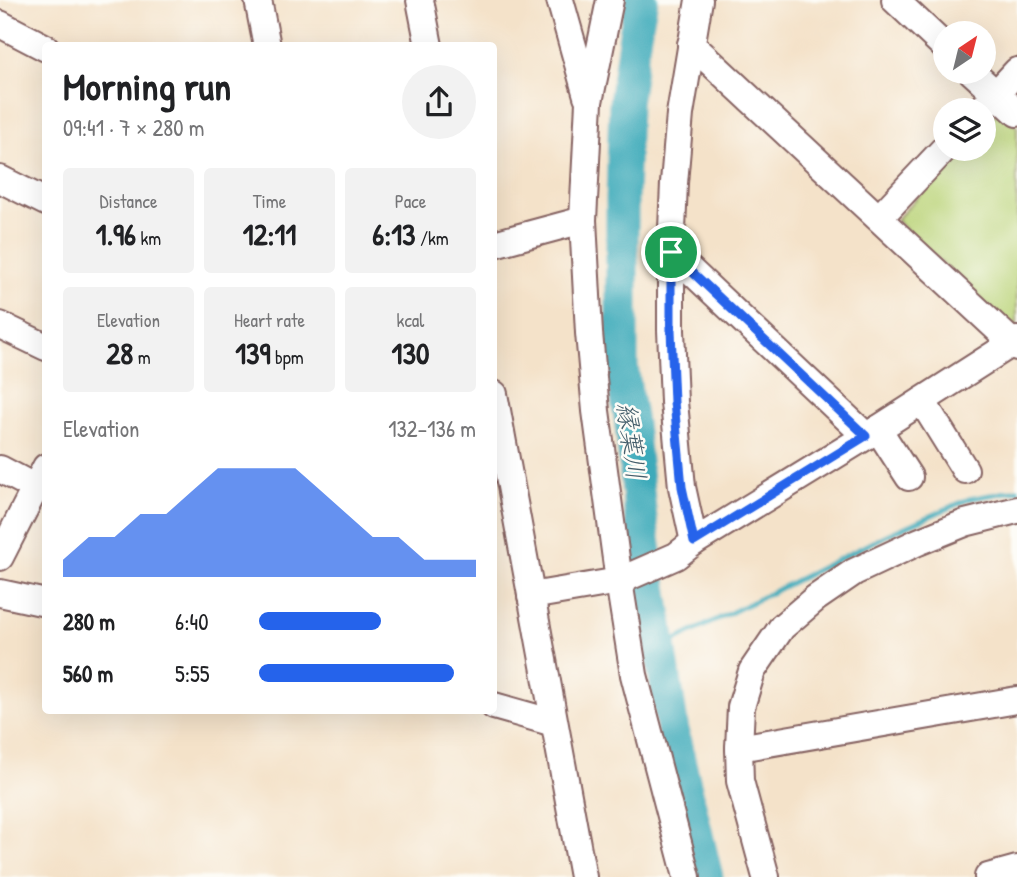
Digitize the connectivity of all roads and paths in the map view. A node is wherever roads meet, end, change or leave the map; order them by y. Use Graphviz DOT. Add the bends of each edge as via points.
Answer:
graph roads {
  1 [pos="258,0"];
  2 [pos="420,0"];
  3 [pos="560,0"];
  4 [pos="610,0"];
  5 [pos="699,0"];
  6 [pos="895,0"];
  7 [pos="0,24"];
  8 [pos="933,36"];
  9 [pos="266,42"];
  10 [pos="428,42"];
  11 [pos="691,44"];
  12 [pos="42,46"];
  13 [pos="1017,71"];
  14 [pos="993,98"];
  15 [pos="589,102"];
  16 [pos="996,105"];
  17 [pos="1017,113"];
  18 [pos="933,161"];
  19 [pos="0,179"];
  20 [pos="42,200"];
  21 [pos="879,218"];
  22 [pos="583,220"];
  23 [pos="497,243"];
  24 [pos="671,252"];
  25 [pos="0,325"];
  26 [pos="1015,343"];
  27 [pos="42,345"];
  28 [pos="922,401"];
  29 [pos="497,410"];
  30 [pos="872,433"];
  31 [pos="0,469"];
  32 [pos="965,470"];
  33 [pos="909,477"];
  34 [pos="42,481"];
  35 [pos="1017,510"];
  36 [pos="685,549"];
  37 [pos="0,557"];
  38 [pos="622,580"];
  39 [pos="0,593"];
  40 [pos="531,596"];
  41 [pos="42,602"];
  42 [pos="1017,700"];
  43 [pos="497,707"];
  44 [pos="554,723"];
  45 [pos="739,748"];
  46 [pos="1017,869"];
  47 [pos="583,877"];
  48 [pos="687,877"];
  49 [pos="766,877"];
  50 [pos="988,877"];
  1 -- 9 [label="street"];
  2 -- 10 [label="street"];
  3 -- 15 [label="street"];
  4 -- 15 [label="street"];
  5 -- 11 [label="street"];
  6 -- 8 [label="street"];
  7 -- 12 [label="street"];
  11 -- 21 [label="street"];
  11 -- 24 [label="street" via="680,114"];
  13 -- 14 [label="street"];
  15 -- 22 [label="street"];
  16 -- 17 [label="street"];
  18 -- 21 [label="street"];
  19 -- 20 [label="street"];
  21 -- 26 [label="street"];
  22 -- 23 [label="street"];
  22 -- 38 [label="street" via="596,411"];
  24 -- 30 [label="street"];
  24 -- 36 [label="street" via="674,402"];
  25 -- 27 [label="street"];
  26 -- 28 [label="street"];
  28 -- 30 [label="street"];
  28 -- 32 [label="street"];
  29 -- 40 [label="street"];
  30 -- 33 [label="street"];
  30 -- 36 [label="street"];
  31 -- 34 [label="street"];
  34 -- 37 [label="street"];
  35 -- 45 [label="street" via="965,523 854,572 782,627 752,671 741,707"];
  36 -- 38 [label="street"];
  38 -- 40 [label="street"];
  38 -- 48 [label="street" via="634,675"];
  39 -- 41 [label="street"];
  40 -- 44 [label="street"];
  42 -- 45 [label="street"];
  43 -- 44 [label="street"];
  44 -- 47 [label="street"];
  45 -- 49 [label="street" via="740,781"];
  46 -- 50 [label="street"];
}
